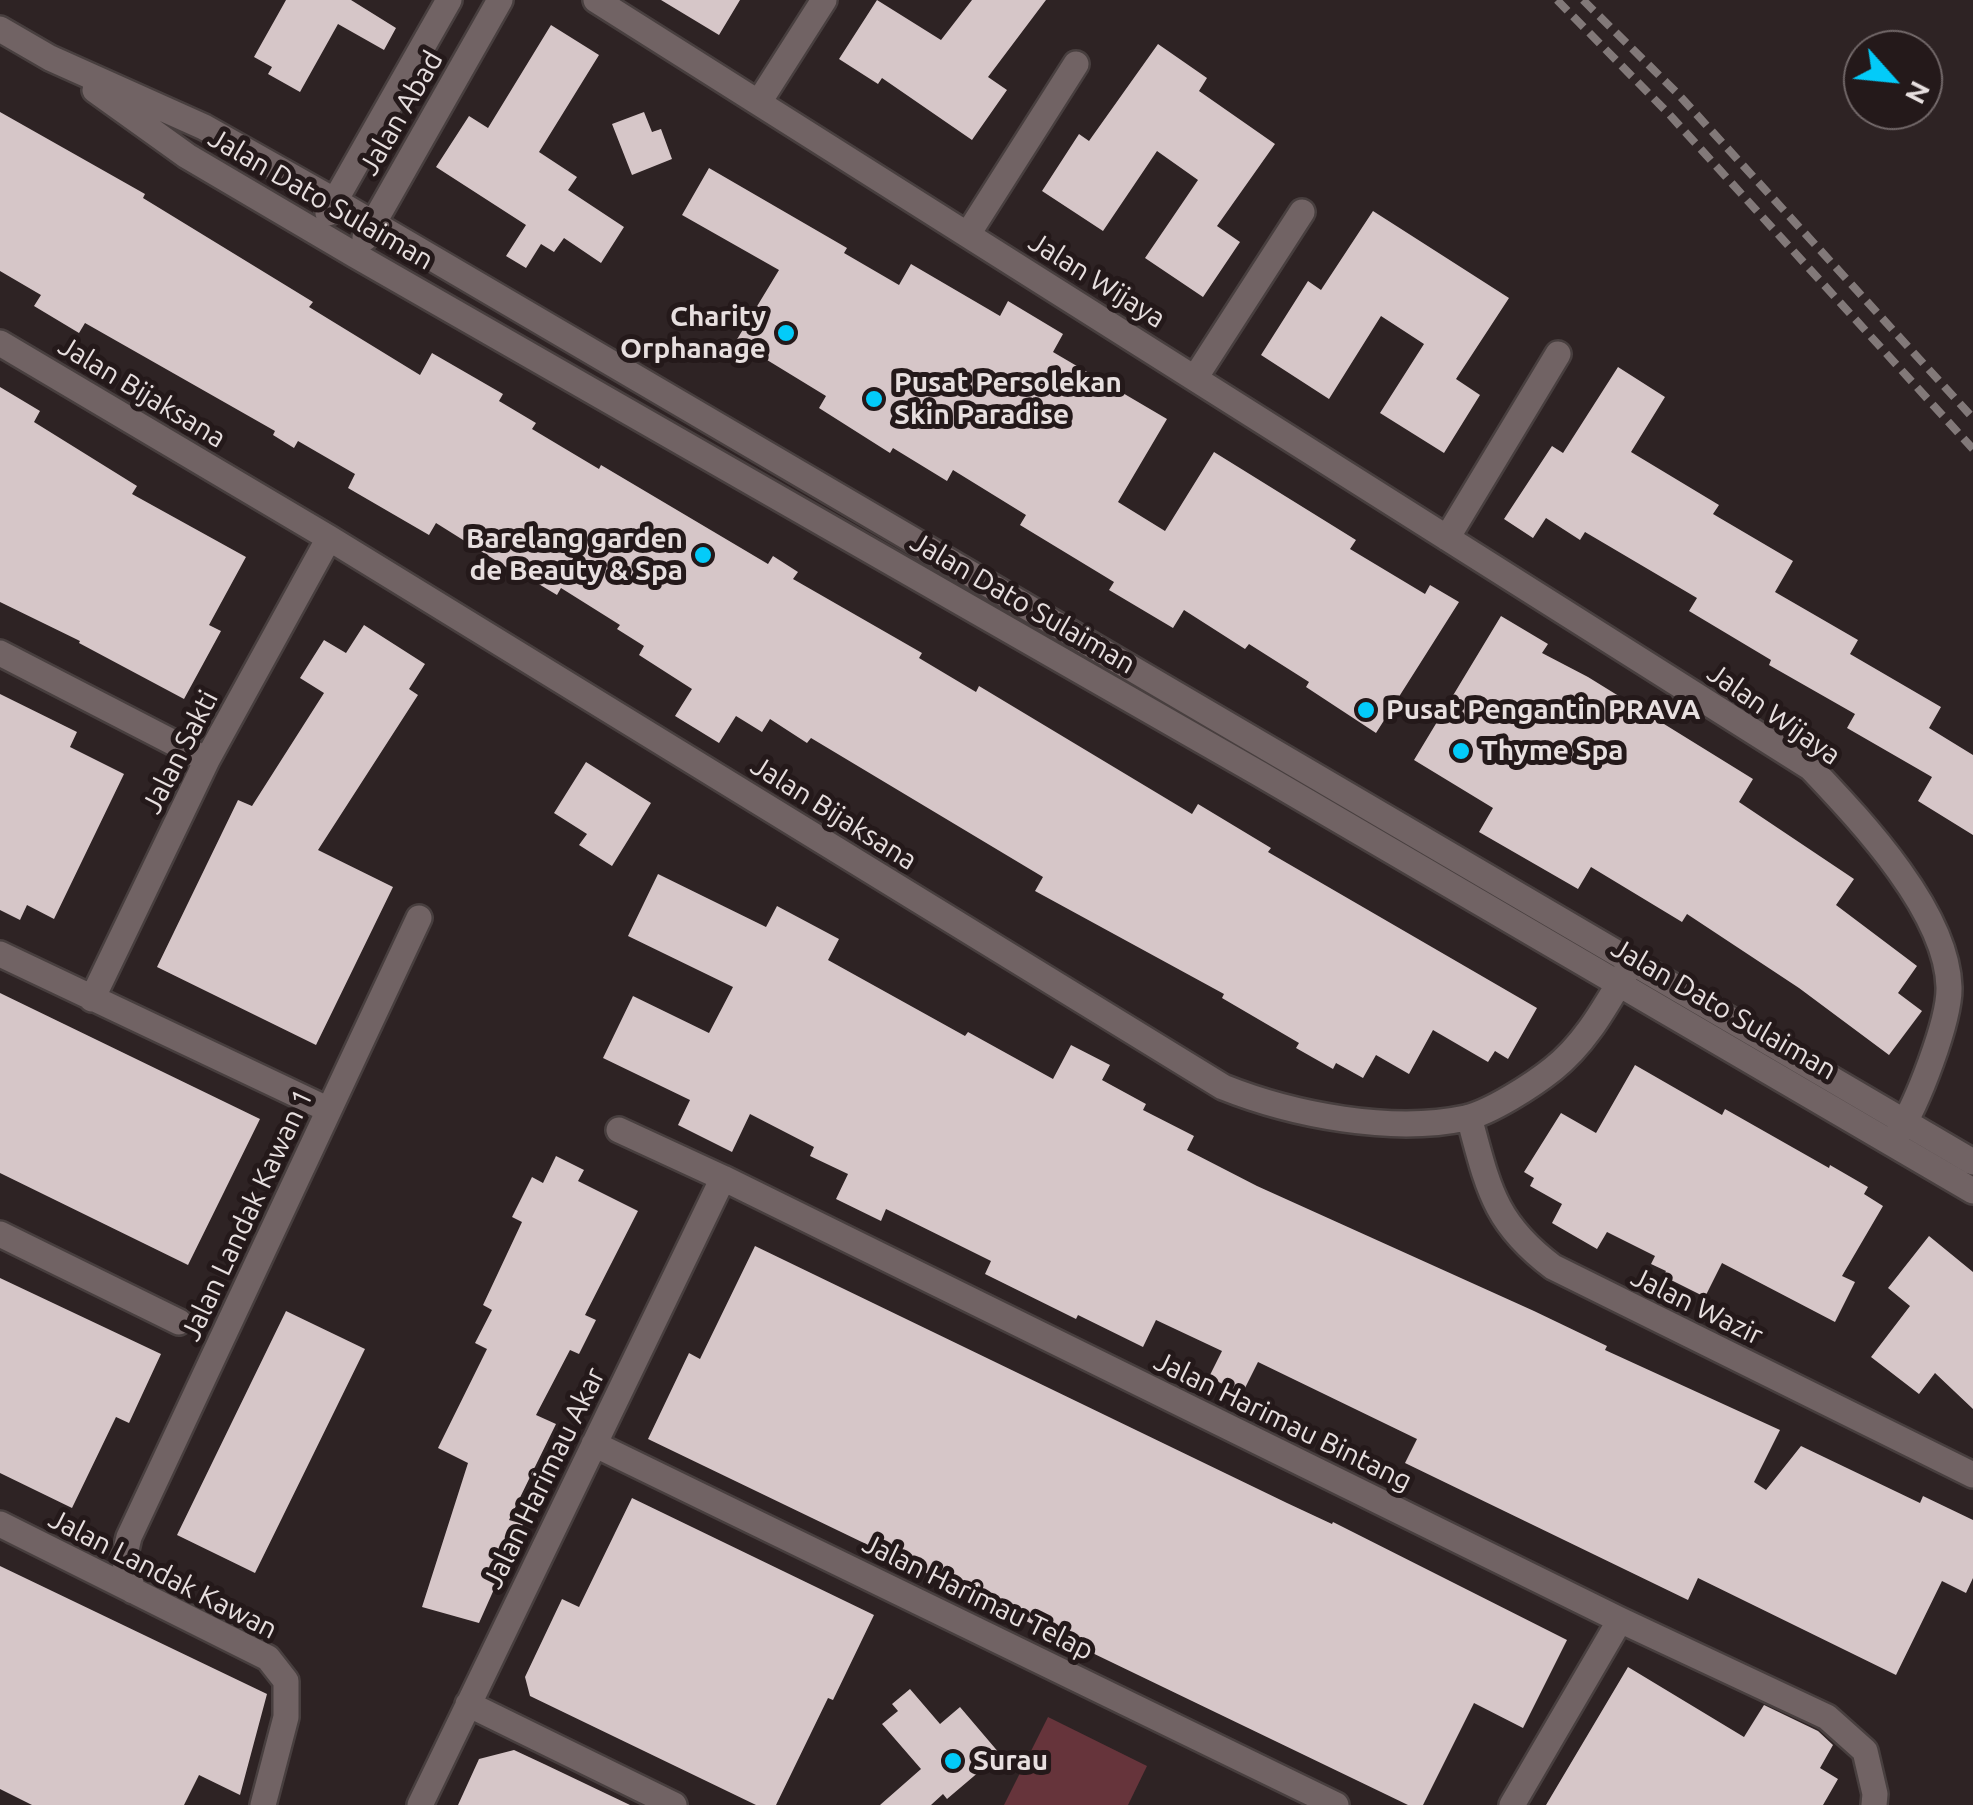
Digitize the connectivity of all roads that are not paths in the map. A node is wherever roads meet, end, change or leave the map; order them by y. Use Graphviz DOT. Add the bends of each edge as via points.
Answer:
graph roads {
  1 [pos="449,0"];
  2 [pos="500,0"];
  3 [pos="596,0"];
  4 [pos="824,0"];
  5 [pos="0,29"];
  6 [pos="50,58"];
  7 [pos="1076,64"];
  8 [pos="759,102"];
  9 [pos="335,201"];
  10 [pos="1302,212"];
  11 [pos="372,223"];
  12 [pos="317,232"];
  13 [pos="968,234"];
  14 [pos="355,255"];
  15 [pos="0,343"];
  16 [pos="1558,354"];
  17 [pos="1194,378"];
  18 [pos="330,538"];
  19 [pos="1447,538"];
  20 [pos="0,652"];
  21 [pos="207,760"];
  22 [pos="419,918"];
  23 [pos="0,954"];
  24 [pos="1625,972"];
  25 [pos="92,998"];
  26 [pos="329,1110"];
  27 [pos="1470,1117"];
  28 [pos="618,1130"];
  29 [pos="1899,1132"];
  30 [pos="1973,1162"];
  31 [pos="723,1178"];
  32 [pos="1973,1190"];
  33 [pos="0,1234"];
  34 [pos="179,1322"];
  35 [pos="594,1444"];
  36 [pos="1973,1476"];
  37 [pos="0,1524"];
  38 [pos="129,1537"];
  39 [pos="77,1562"];
  40 [pos="134,1591"];
  41 [pos="1620,1620"];
  42 [pos="468,1704"];
  43 [pos="263,1805"];
  44 [pos="420,1805"];
  45 [pos="674,1805"];
  46 [pos="1336,1805"];
  47 [pos="1512,1805"];
  48 [pos="1874,1805"];
  1 -- 9 [label="street, Jalan Abad"];
  2 -- 11 [label="street, Jalan Abad"];
  3 -- 8 [label="street, Jalan Wijaya"];
  4 -- 8 [label="street"];
  5 -- 6 [label="street, Jalan Dato Sulaiman"];
  6 -- 9 [label="street, Jalan Dato Sulaiman" via="204,128"];
  6 -- 12 [label="street, Jalan Dato Sulaiman" via="187,156"];
  7 -- 13 [label="street"];
  8 -- 13 [label="street, Jalan Wijaya"];
  9 -- 11 [label="street, Jalan Dato Sulaiman"];
  9 -- 12 [label="street, Jalan Abad"];
  10 -- 17 [label="street"];
  11 -- 14 [label="street, Jalan Abad"];
  11 -- 24 [label="street, Jalan Dato Sulaiman"];
  12 -- 14 [label="street, Jalan Dato Sulaiman"];
  13 -- 17 [label="street, Jalan Wijaya"];
  14 -- 24 [label="street, Jalan Dato Sulaiman"];
  15 -- 18 [label="street, Jalan Bijaksana"];
  16 -- 19 [label="street"];
  17 -- 19 [label="street, Jalan Wijaya"];
  18 -- 21 [label="street, Jalan Sakti"];
  18 -- 27 [label="street, Jalan Bijaksana" via="1223,1088 1353,1121"];
  19 -- 29 [label="street, Jalan Wijaya" via="1810,768 1871,831 1939,944 1949,988 1932,1059"];
  20 -- 21 [label="street"];
  21 -- 25 [label="street, Jalan Sakti"];
  22 -- 26 [label="street, Jalan Landak Kawan 1"];
  23 -- 25 [label="street"];
  24 -- 27 [label="street, Jalan Bijaksana" via="1584,1038 1556,1068"];
  24 -- 29 [label="street, Jalan Dato Sulaiman"];
  25 -- 26 [label="street"];
  26 -- 38 [label="street, Jalan Landak Kawan 1"];
  27 -- 36 [label="street, Jalan Wazir" via="1498,1210 1553,1267"];
  28 -- 31 [label="street, Jalan Harimau Bintang"];
  29 -- 30 [label="street, Jalan Dato Sulaiman"];
  29 -- 32 [label="street, Jalan Dato Sulaiman"];
  31 -- 35 [label="street, Jalan Harimau Akar"];
  31 -- 41 [label="street, Jalan Harimau Bintang"];
  33 -- 34 [label="street"];
  35 -- 42 [label="street, Jalan Harimau Akar"];
  35 -- 46 [label="street, Jalan Harimau Telap"];
  37 -- 39 [label="street, Jalan Landak Kawan"];
  38 -- 39 [label="street"];
  38 -- 40 [label="street, Jalan Landak Kawan 1" via="124,1558"];
  39 -- 40 [label="street, Jalan Landak Kawan"];
  40 -- 43 [label="street, Jalan Landak Kawan" via="268,1658 286,1682 286,1717"];
  41 -- 47 [label="street"];
  41 -- 48 [label="street, Jalan Harimau Bintang" via="1827,1717 1866,1751"];
  42 -- 44 [label="street, Jalan Harimau Akar"];
  42 -- 45 [label="street"];
}
